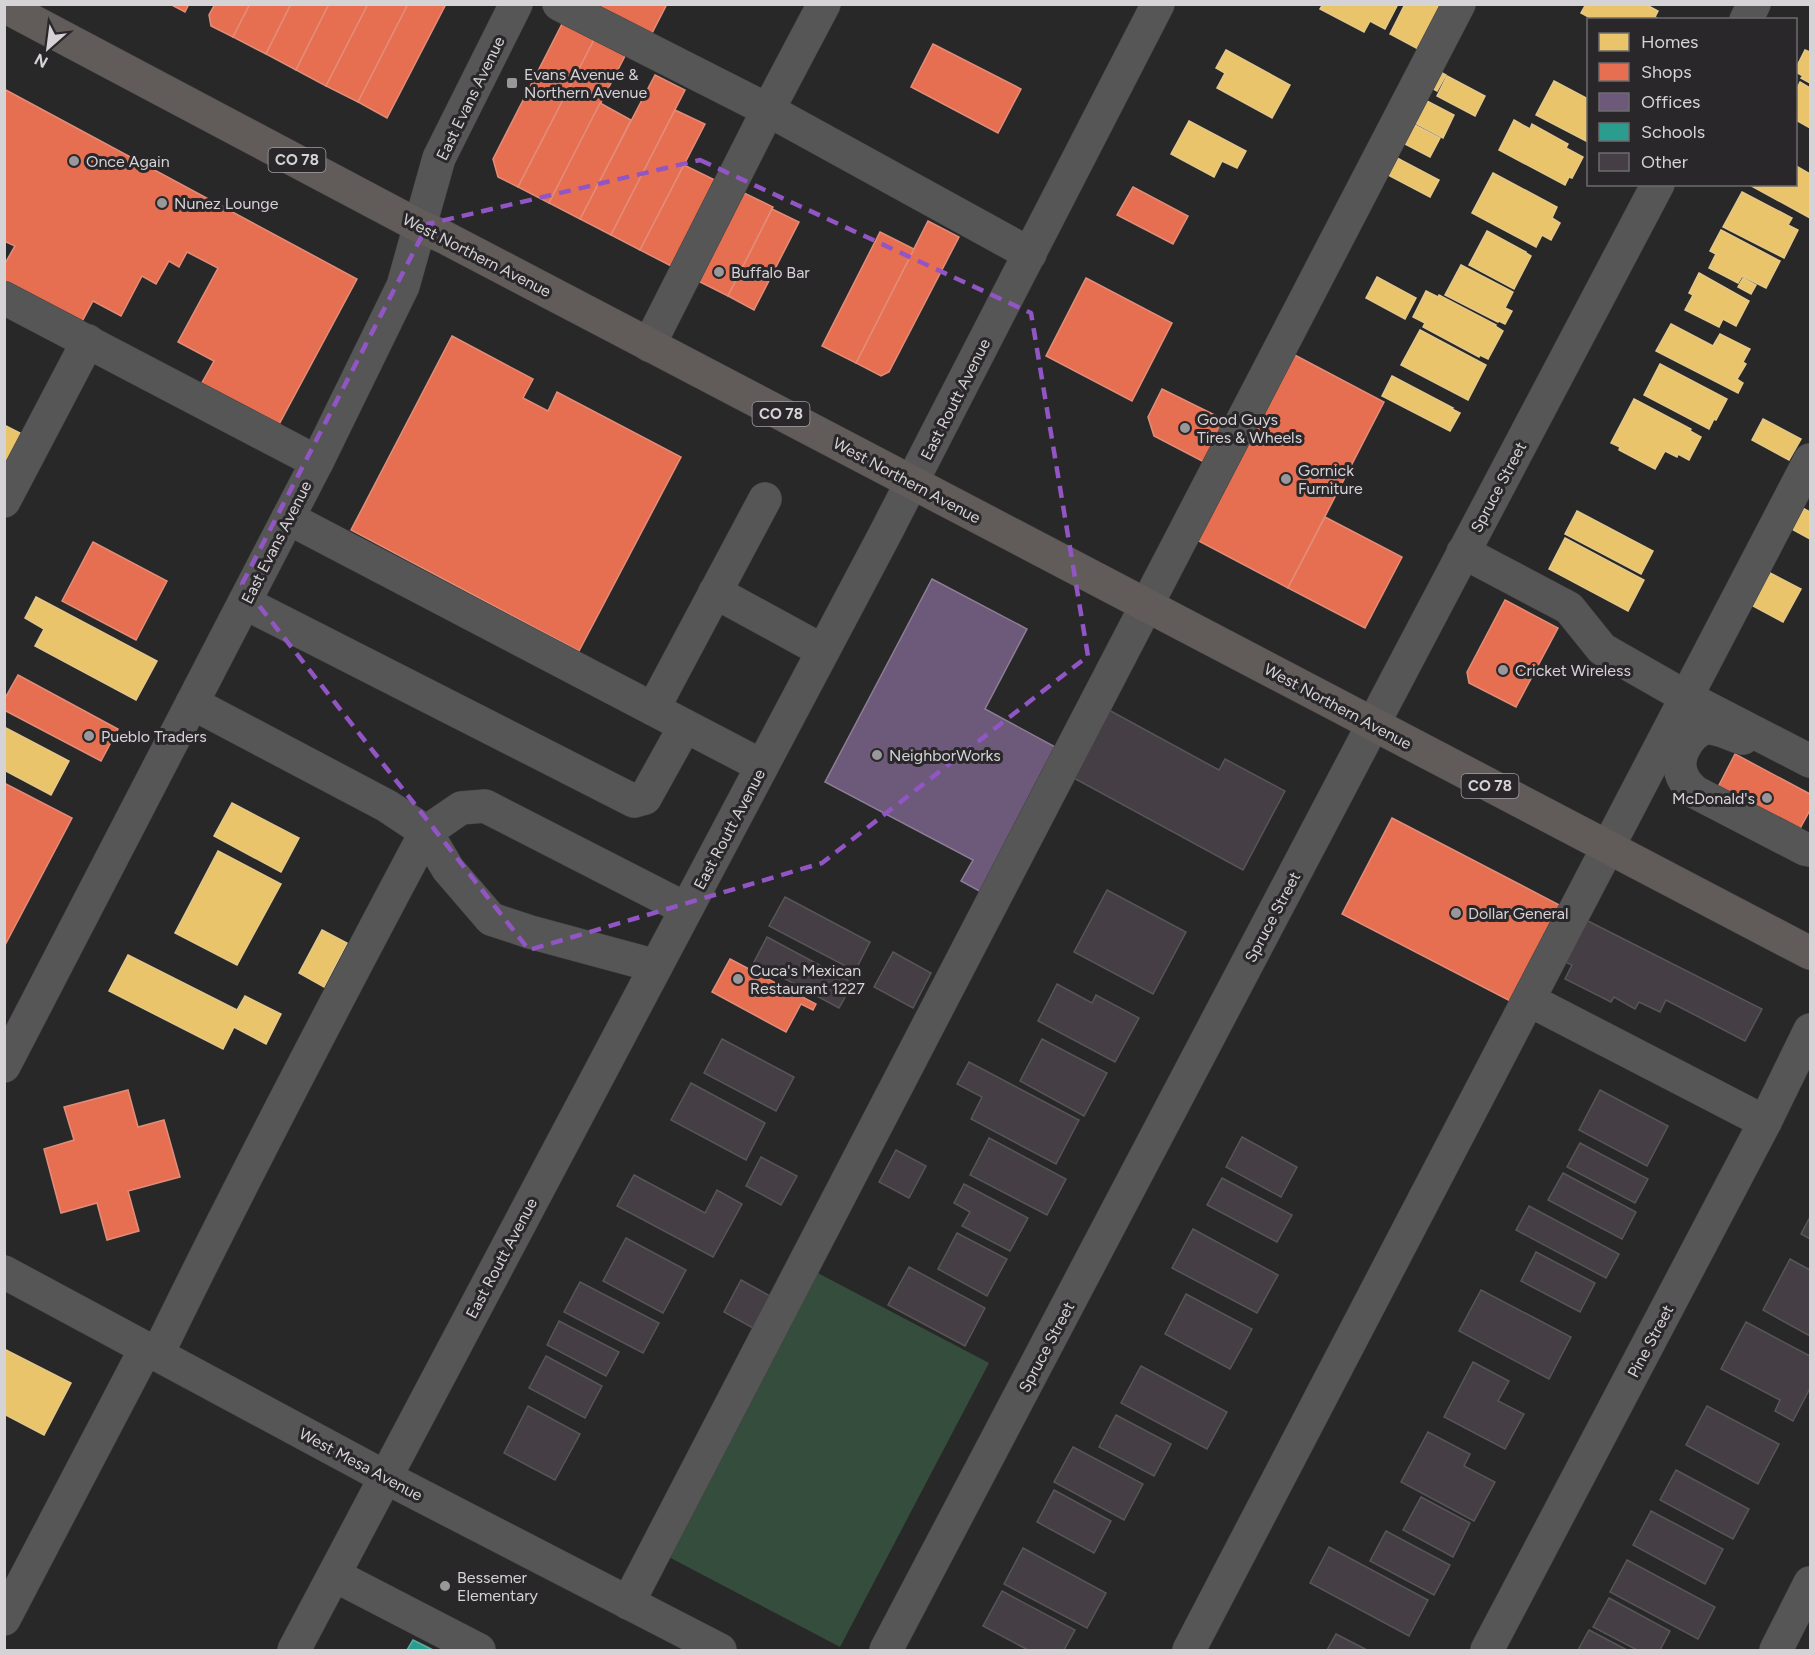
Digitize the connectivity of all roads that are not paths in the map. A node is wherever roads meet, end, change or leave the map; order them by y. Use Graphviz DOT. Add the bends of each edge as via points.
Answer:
graph roads {
  1 [pos="516,4"];
  2 [pos="559,4"];
  3 [pos="824,4"];
  4 [pos="1158,4"];
  5 [pos="1459,4"];
  6 [pos="1754,4"];
  7 [pos="4,6"];
  8 [pos="1747,18"];
  9 [pos="768,110"];
  10 [pos="1657,186"];
  11 [pos="419,226"];
  12 [pos="1030,254"];
  13 [pos="4,298"];
  14 [pos="88,341"];
  15 [pos="649,345"];
  16 [pos="1810,460"];
  17 [pos="317,462"];
  18 [pos="912,482"];
  19 [pos="765,499"];
  20 [pos="4,501"];
  21 [pos="288,518"];
  22 [pos="1464,552"];
  23 [pos="715,592"];
  24 [pos="245,603"];
  25 [pos="1148,606"];
  26 [pos="823,651"];
  27 [pos="1686,697"];
  28 [pos="192,703"];
  29 [pos="653,708"];
  30 [pos="1373,724"];
  31 [pos="685,726"];
  32 [pos="1802,757"];
  33 [pos="762,766"];
  34 [pos="426,832"];
  35 [pos="1608,848"];
  36 [pos="1810,849"];
  37 [pos="686,909"];
  38 [pos="1810,953"];
  39 [pos="656,966"];
  40 [pos="1529,1000"];
  41 [pos="1810,1030"];
  42 [pos="8,1051"];
  43 [pos="1765,1122"];
  44 [pos="4,1272"];
  45 [pos="151,1351"];
  46 [pos="385,1477"];
  47 [pos="334,1575"];
  48 [pos="1810,1583"];
  49 [pos="628,1603"];
  50 [pos="4,1620"];
  51 [pos="294,1650"];
  52 [pos="479,1650"];
  53 [pos="720,1650"];
  54 [pos="886,1650"];
  55 [pos="1189,1650"];
  56 [pos="1487,1650"];
  57 [pos="1776,1650"];
  1 -- 11 [label="street, East Evans Avenue" via="439,158"];
  2 -- 9 [label="street"];
  3 -- 9 [label="street"];
  4 -- 12 [label="street, East Routt Avenue"];
  5 -- 25 [label="street"];
  6 -- 8 [label="street"];
  7 -- 11 [label="main road, West Northern Avenue / CO 78"];
  9 -- 12 [label="street"];
  9 -- 15 [label="street"];
  10 -- 22 [label="street, Spruce Street"];
  11 -- 15 [label="main road, West Northern Avenue / CO 78"];
  11 -- 17 [label="street, East Evans Avenue" via="403,286"];
  12 -- 18 [label="street, East Routt Avenue"];
  13 -- 14 [label="street"];
  14 -- 17 [label="street"];
  14 -- 20 [label="street"];
  15 -- 18 [label="main road, West Northern Avenue / CO 78"];
  16 -- 27 [label="street"];
  17 -- 21 [label="street, East Evans Avenue"];
  18 -- 25 [label="main road, West Northern Avenue / CO 78"];
  18 -- 26 [label="street, East Routt Avenue"];
  19 -- 23 [label="street"];
  21 -- 24 [label="street, East Evans Avenue"];
  21 -- 29 [label="street"];
  22 -- 27 [label="street" via="1569,608 1602,649"];
  22 -- 30 [label="street, Spruce Street"];
  23 -- 26 [label="street"];
  23 -- 29 [label="street"];
  24 -- 28 [label="street, East Evans Avenue"];
  24 -- 31 [label="street" via="634,801 645,798"];
  25 -- 30 [label="main road, West Northern Avenue / CO 78"];
  25 -- 49 [label="street"];
  26 -- 33 [label="street, East Routt Avenue"];
  27 -- 32 [label="street"];
  27 -- 35 [label="street"];
  28 -- 34 [label="street" via="387,806"];
  28 -- 42 [label="street, East Evans Avenue"];
  29 -- 31 [label="street"];
  30 -- 35 [label="main road, West Northern Avenue / CO 78"];
  30 -- 54 [label="street, Spruce Street"];
  31 -- 33 [label="street"];
  32 -- 36 [label="street" via="1710,727 1698,730 1690,739 1680,766 1683,779 1695,792"];
  33 -- 37 [label="street, East Routt Avenue"];
  34 -- 37 [label="street" via="460,808 485,806"];
  34 -- 39 [label="street" via="448,869 491,919"];
  34 -- 45 [label="street" via="208,1250"];
  35 -- 38 [label="main road, West Northern Avenue / CO 78"];
  35 -- 40 [label="street"];
  37 -- 39 [label="street, East Routt Avenue"];
  39 -- 46 [label="street, East Routt Avenue"];
  40 -- 43 [label="street"];
  40 -- 55 [label="street"];
  41 -- 43 [label="street, Pine Street"];
  43 -- 56 [label="street, Pine Street"];
  44 -- 45 [label="street, West Mesa Avenue"];
  45 -- 46 [label="street, West Mesa Avenue"];
  45 -- 50 [label="street"];
  46 -- 47 [label="street, East Routt Avenue"];
  46 -- 49 [label="street, West Mesa Avenue"];
  47 -- 51 [label="street, East Routt Avenue"];
  47 -- 52 [label="street"];
  48 -- 57 [label="street"];
  49 -- 53 [label="street, West Mesa Avenue"];
}
